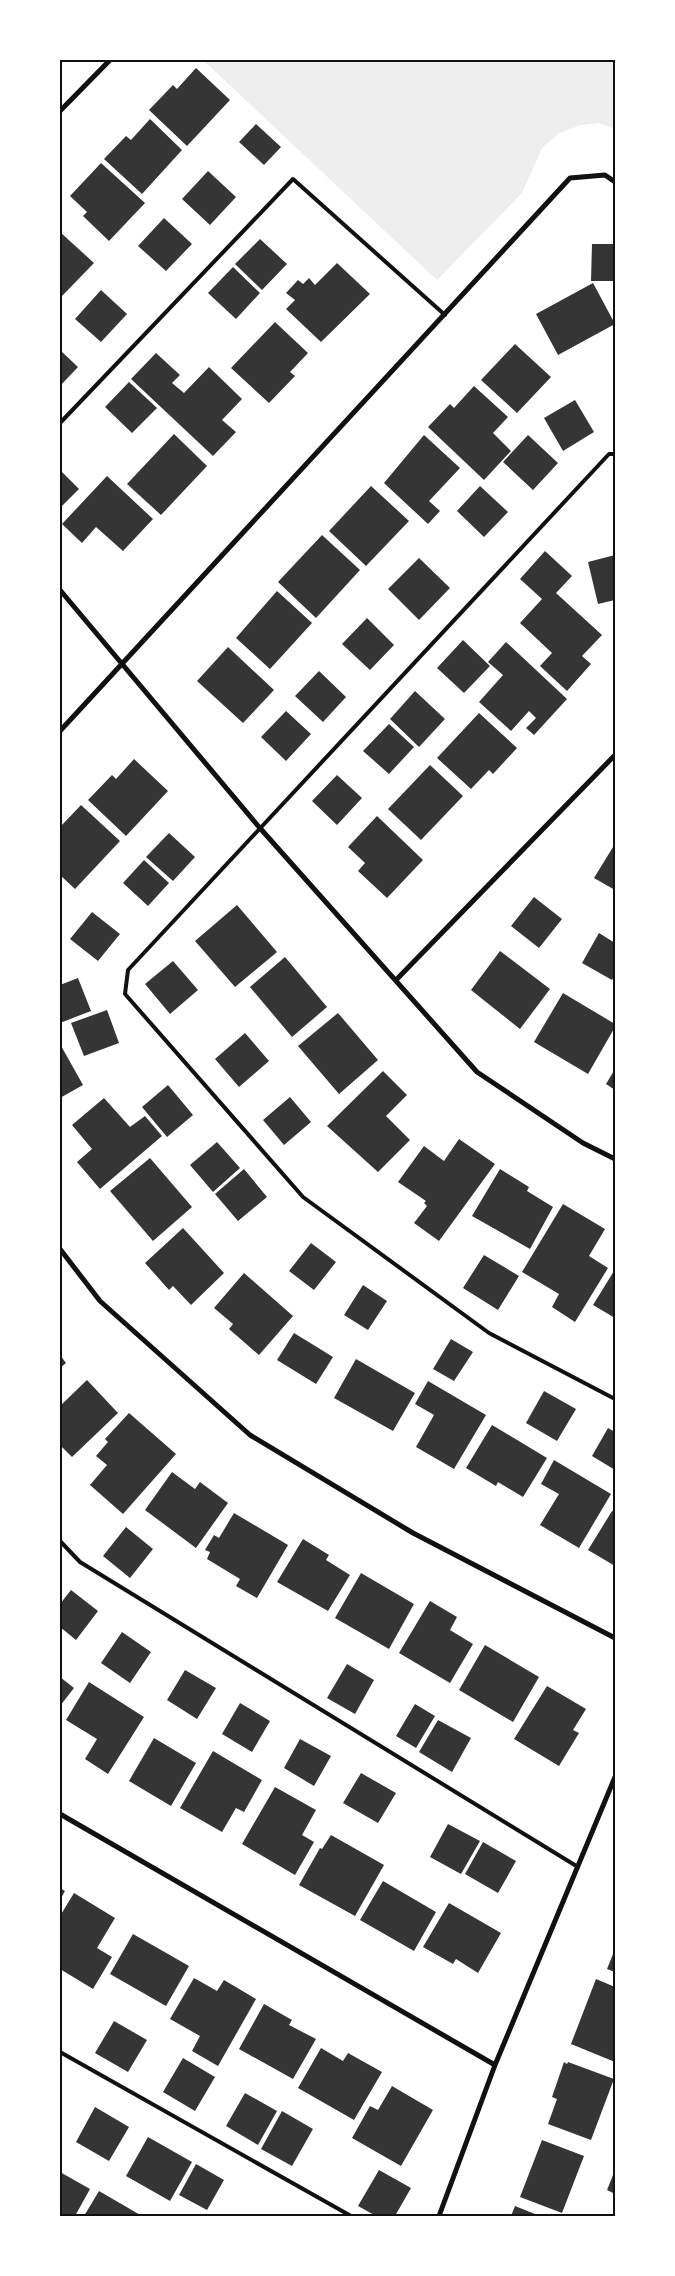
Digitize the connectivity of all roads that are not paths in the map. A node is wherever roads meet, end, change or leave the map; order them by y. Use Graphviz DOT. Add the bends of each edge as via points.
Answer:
graph roads {
  1 [pos="110,60"];
  2 [pos="60,111"];
  3 [pos="615,182"];
  4 [pos="445,315"];
  5 [pos="60,423"];
  6 [pos="615,454"];
  7 [pos="60,590"];
  8 [pos="121,665"];
  9 [pos="60,731"];
  10 [pos="615,755"];
  11 [pos="259,827"];
  12 [pos="396,980"];
  13 [pos="615,1159"];
  14 [pos="60,1250"];
  15 [pos="615,1399"];
  16 [pos="60,1541"];
  17 [pos="615,1638"];
  18 [pos="615,1777"];
  19 [pos="60,1814"];
  20 [pos="579,1867"];
  21 [pos="60,2052"];
  22 [pos="495,2065"];
  23 [pos="351,2216"];
  24 [pos="439,2216"];
  1 -- 2 [label="street"];
  3 -- 4 [label="street" via="605,175 570,178"];
  4 -- 5 [label="lane" via="293,179"];
  4 -- 8 [label="street"];
  6 -- 11 [label="lane" via="609,454"];
  7 -- 8 [label="street"];
  8 -- 9 [label="street"];
  8 -- 11 [label="street"];
  10 -- 12 [label="street"];
  11 -- 12 [label="street"];
  11 -- 15 [label="lane" via="128,970 125,994 304,1197 489,1333"];
  12 -- 13 [label="street" via="477,1072 583,1143"];
  14 -- 17 [label="street" via="100,1301 250,1435 413,1533"];
  16 -- 20 [label="lane" via="80,1562"];
  18 -- 20 [label="street"];
  19 -- 22 [label="street"];
  20 -- 22 [label="street"];
  21 -- 23 [label="lane"];
  22 -- 24 [label="street"];
}
